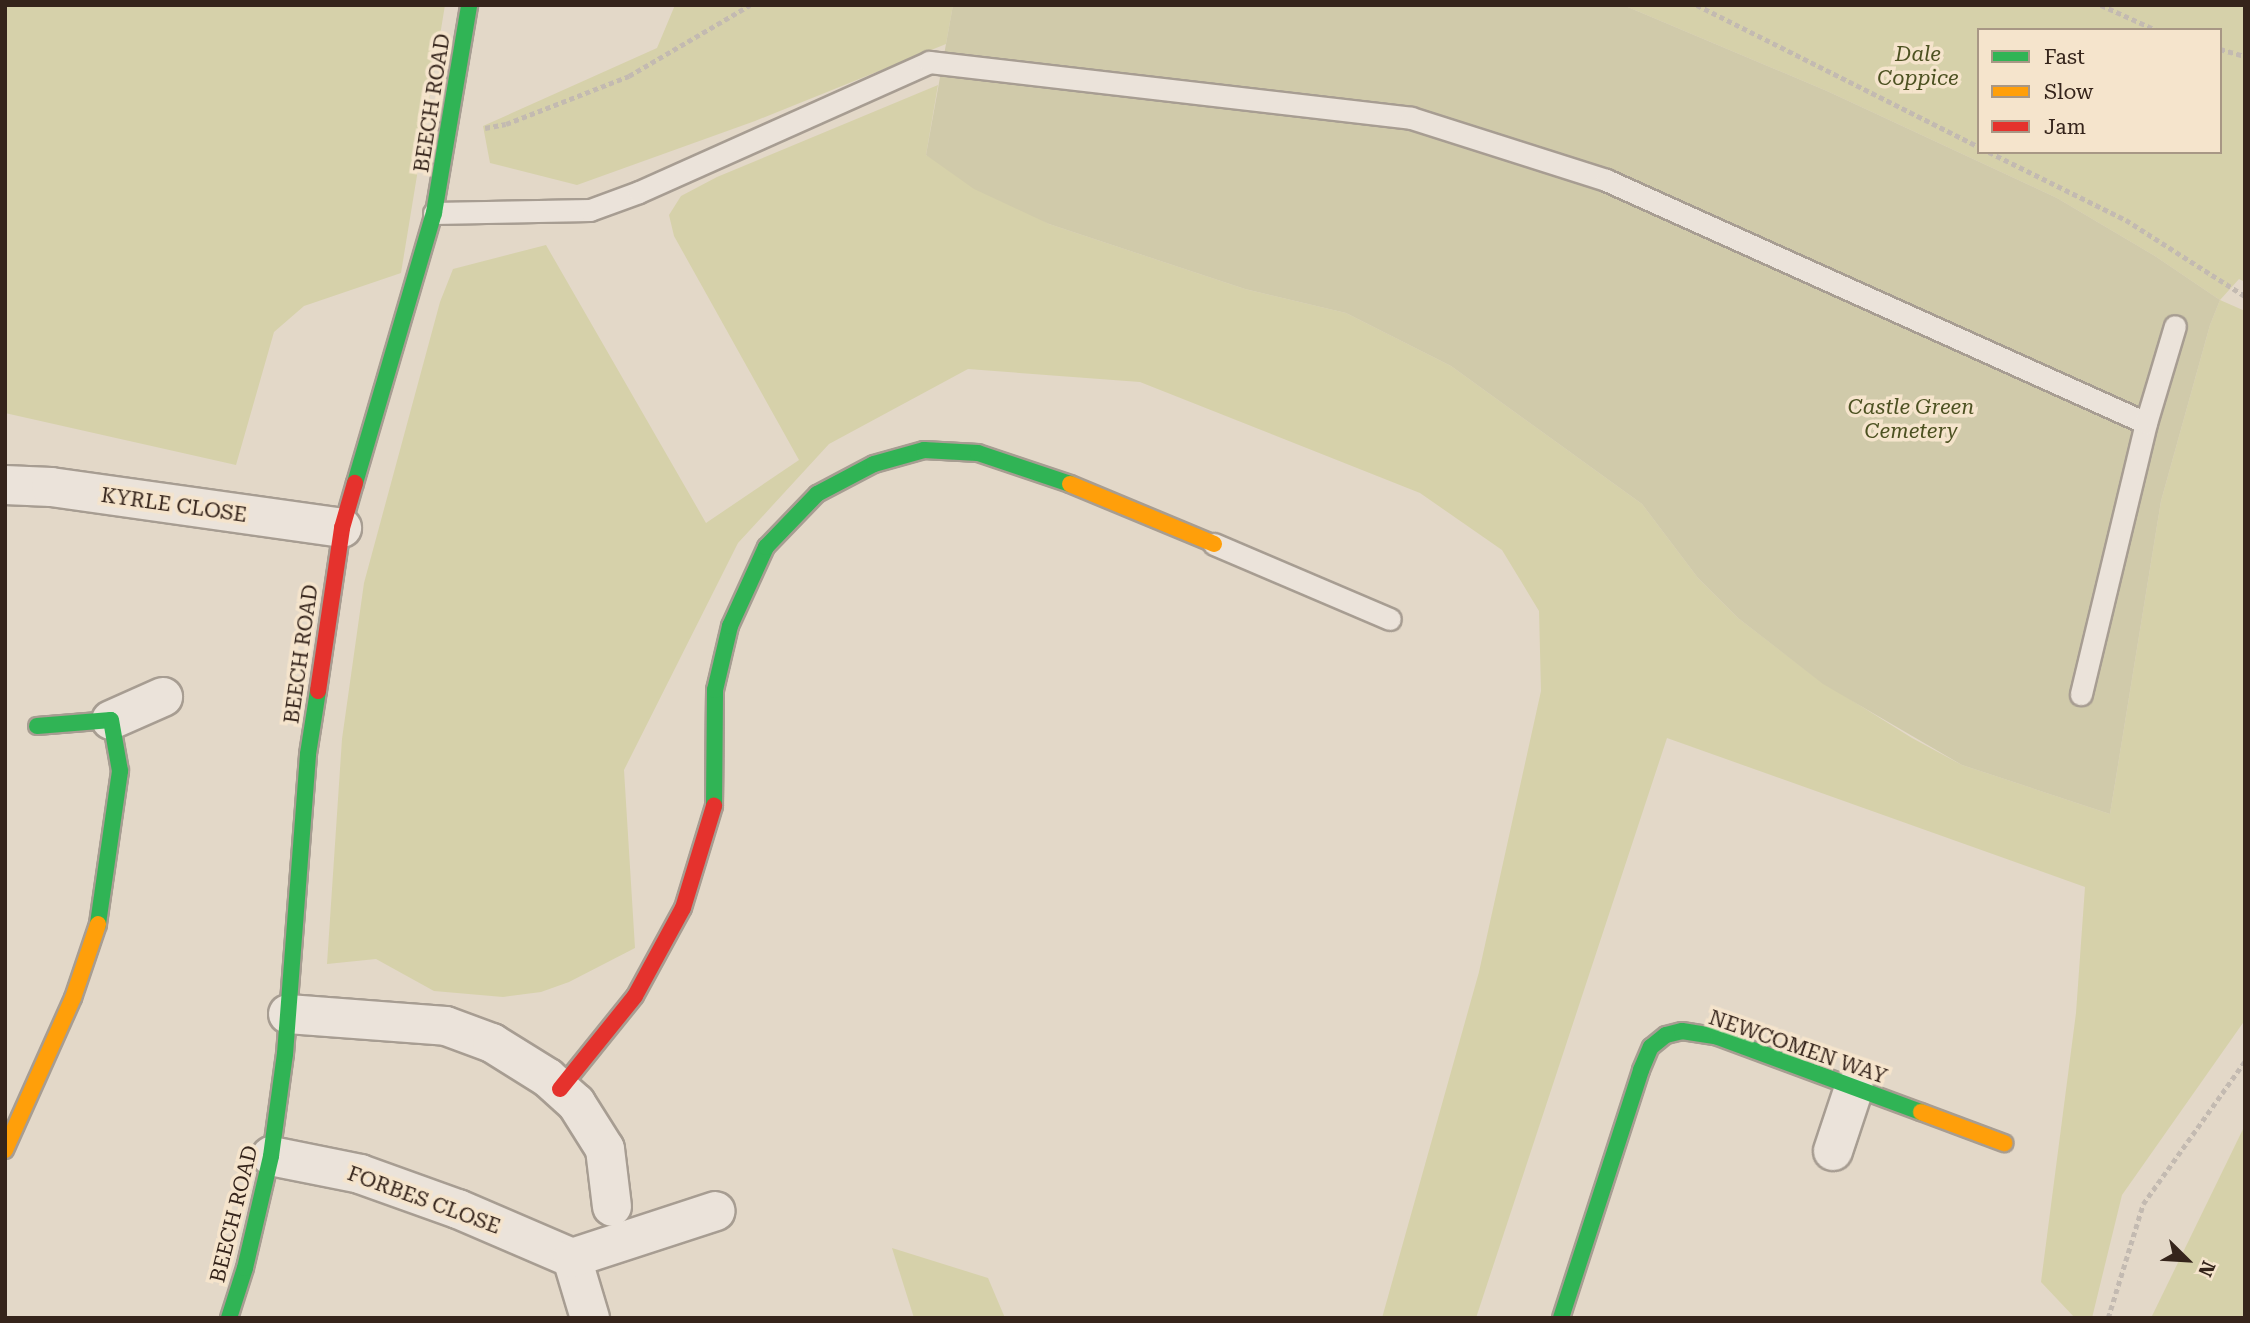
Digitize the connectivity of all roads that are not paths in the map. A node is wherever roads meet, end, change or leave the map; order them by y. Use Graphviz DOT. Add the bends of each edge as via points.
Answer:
graph roads {
  1 [pos="468,5"];
  2 [pos="434,213"];
  3 [pos="2175,326"];
  4 [pos="2146,423"];
  5 [pos="5,485"];
  6 [pos="342,528"];
  7 [pos="1214,544"];
  8 [pos="1390,619"];
  9 [pos="2081,694"];
  10 [pos="163,697"];
  11 [pos="111,720"];
  12 [pos="37,726"];
  13 [pos="288,1014"];
  14 [pos="1854,1088"];
  15 [pos="560,1089"];
  16 [pos="2004,1143"];
  17 [pos="5,1150"];
  18 [pos="1833,1151"];
  19 [pos="271,1156"];
  20 [pos="612,1207"];
  21 [pos="716,1211"];
  22 [pos="572,1258"];
  23 [pos="229,1318"];
  24 [pos="590,1318"];
  25 [pos="1561,1318"];
  1 -- 2 [label="street, BEECH ROAD"];
  2 -- 4 [label="lane" via="590,210 929,62 1410,118 1606,180"];
  2 -- 6 [label="street, BEECH ROAD"];
  3 -- 4 [label="lane"];
  4 -- 9 [label="lane"];
  5 -- 6 [label="street, KYRLE CLOSE" via="51,487"];
  6 -- 13 [label="street, BEECH ROAD" via="308,754"];
  7 -- 8 [label="lane"];
  7 -- 15 [label="street" via="1040,472 978,453 924,450 873,464 817,494 766,547 730,626 715,690 714,814 683,908 635,996"];
  10 -- 11 [label="street"];
  11 -- 12 [label="street"];
  11 -- 17 [label="street" via="120,771 102,911 73,998"];
  13 -- 15 [label="street" via="446,1026 492,1043"];
  13 -- 19 [label="street, BEECH ROAD"];
  14 -- 16 [label="street, NEWCOMEN WAY"];
  14 -- 18 [label="street"];
  14 -- 25 [label="street, NEWCOMEN WAY" via="1718,1037 1682,1031 1666,1035 1651,1047 1641,1070"];
  15 -- 20 [label="street" via="576,1103 605,1149"];
  19 -- 22 [label="street, FORBES CLOSE" via="360,1174 458,1209"];
  19 -- 23 [label="street, BEECH ROAD" via="246,1268"];
  21 -- 22 [label="street"];
  22 -- 24 [label="street"];
}
